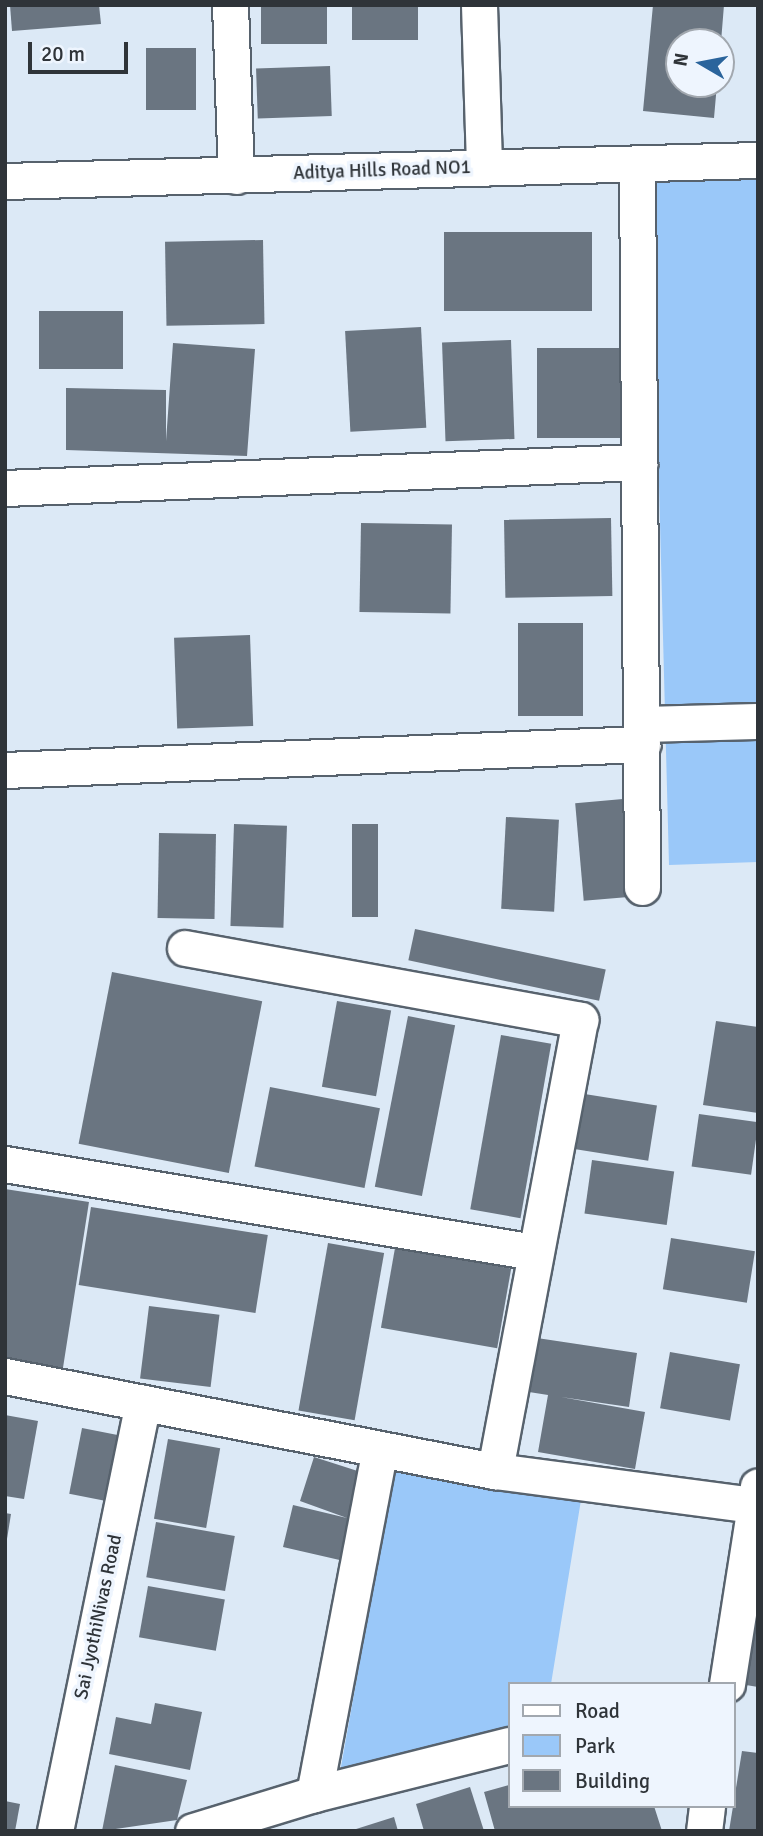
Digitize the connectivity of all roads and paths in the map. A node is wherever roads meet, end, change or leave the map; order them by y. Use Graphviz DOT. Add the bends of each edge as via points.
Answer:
graph roads {
  1 [pos="230,5"];
  2 [pos="479,5"];
  3 [pos="758,160"];
  4 [pos="637,164"];
  5 [pos="484,168"];
  6 [pos="236,176"];
  7 [pos="5,181"];
  8 [pos="639,462"];
  9 [pos="5,488"];
  10 [pos="758,721"];
  11 [pos="642,734"];
  12 [pos="5,770"];
  13 [pos="642,887"];
  14 [pos="185,948"];
  15 [pos="5,1164"];
  16 [pos="534,1252"];
  17 [pos="5,1376"];
  18 [pos="143,1403"];
  19 [pos="380,1449"];
  20 [pos="495,1471"];
  21 [pos="755,1495"];
  22 [pos="727,1682"];
  23 [pos="508,1745"];
  24 [pos="314,1794"];
  25 [pos="708,1808"];
  26 [pos="55,1831"];
  27 [pos="193,1831"];
  28 [pos="704,1831"];
  1 -- 6 [label="street"];
  2 -- 5 [label="street"];
  3 -- 4 [label="street, Aditya Hills Road NO1"];
  4 -- 5 [label="street, Aditya Hills Road NO1"];
  4 -- 8 [label="street"];
  5 -- 6 [label="street, Aditya Hills Road NO1"];
  6 -- 7 [label="street, Aditya Hills Road NO1"];
  8 -- 9 [label="street"];
  8 -- 11 [label="street"];
  10 -- 11 [label="street"];
  11 -- 12 [label="street"];
  11 -- 13 [label="street"];
  14 -- 16 [label="street" via="580,1020 582,1028"];
  15 -- 16 [label="street"];
  16 -- 20 [label="street"];
  17 -- 18 [label="street"];
  18 -- 19 [label="street"];
  18 -- 26 [label="street, Sai JyothiNivas Road"];
  19 -- 20 [label="street"];
  19 -- 24 [label="street"];
  20 -- 21 [label="street"];
  21 -- 22 [label="street"];
  23 -- 24 [label="street"];
  24 -- 27 [label="street"];
  25 -- 28 [label="street"];
}
